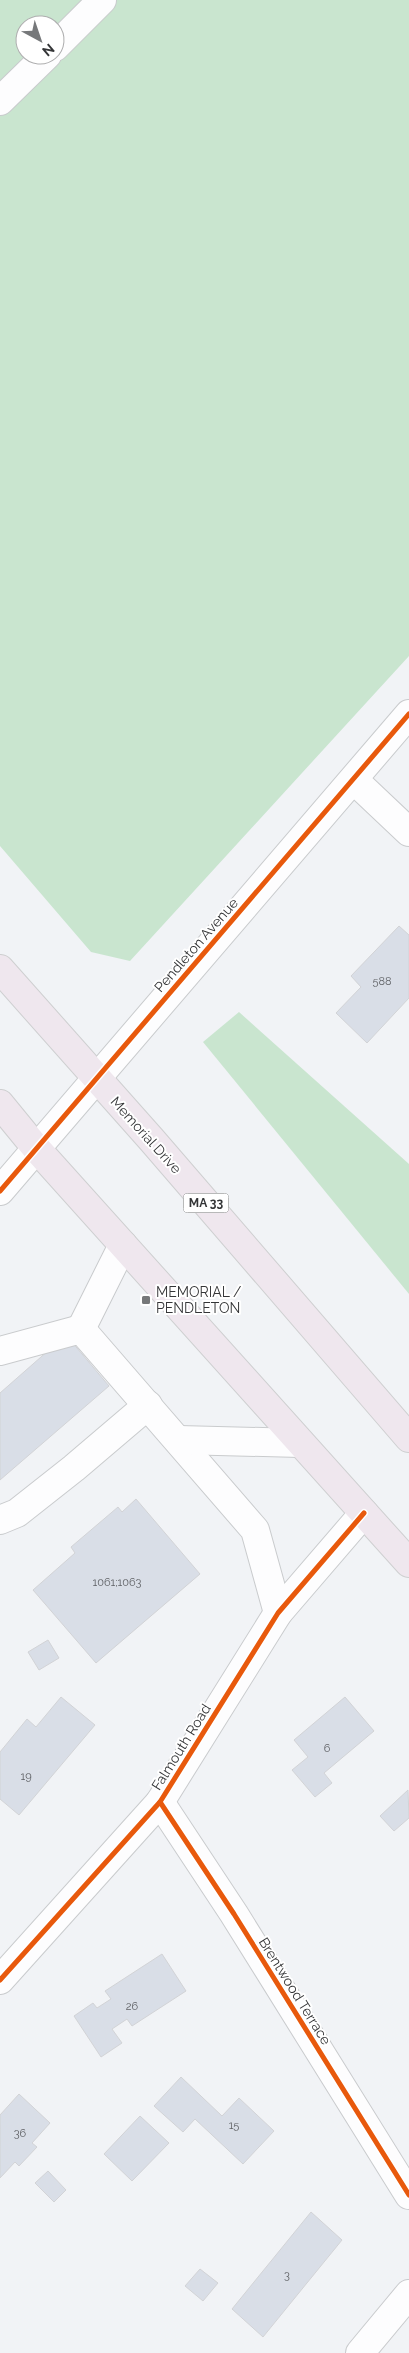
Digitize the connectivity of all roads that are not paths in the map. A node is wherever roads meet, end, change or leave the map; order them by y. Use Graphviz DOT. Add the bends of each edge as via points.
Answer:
graph roads {
  1 [pos="102,0"];
  2 [pos="65,37"];
  3 [pos="37,65"];
  4 [pos="0,101"];
  5 [pos="409,714"];
  6 [pos="354,780"];
  7 [pos="409,832"];
  8 [pos="0,969"];
  9 [pos="96,1079"];
  10 [pos="0,1104"];
  11 [pos="36,1148"];
  12 [pos="0,1191"];
  13 [pos="123,1245"];
  14 [pos="81,1329"];
  15 [pos="0,1351"];
  16 [pos="148,1405"];
  17 [pos="409,1438"];
  18 [pos="179,1440"];
  19 [pos="300,1443"];
  20 [pos="364,1513"];
  21 [pos="0,1520"];
  22 [pos="409,1563"];
  23 [pos="278,1613"];
  24 [pos="160,1802"];
  25 [pos="0,1980"];
  26 [pos="409,2195"];
  27 [pos="409,2294"];
  28 [pos="360,2353"];
  1 -- 2 [label="street"];
  3 -- 4 [label="street"];
  5 -- 6 [label="street, Pendleton Avenue"];
  6 -- 7 [label="street"];
  6 -- 9 [label="street, Pendleton Avenue"];
  8 -- 9 [label="main road, Memorial Drive / MA 33"];
  9 -- 11 [label="street, Pendleton Avenue"];
  9 -- 17 [label="main road, Memorial Drive / MA 33"];
  10 -- 11 [label="main road"];
  11 -- 12 [label="street, Pendleton Avenue"];
  11 -- 13 [label="main road"];
  13 -- 14 [label="street"];
  13 -- 19 [label="main road"];
  14 -- 15 [label="street"];
  14 -- 16 [label="street"];
  16 -- 18 [label="street"];
  16 -- 21 [label="street" via="17,1513"];
  18 -- 19 [label="street"];
  18 -- 23 [label="street" via="255,1530"];
  19 -- 20 [label="main road"];
  20 -- 22 [label="main road"];
  20 -- 23 [label="street, Falmouth Road"];
  23 -- 24 [label="street, Falmouth Road"];
  24 -- 25 [label="street, Falmouth Road"];
  24 -- 26 [label="street, Brentwood Terrace" via="239,1922"];
  27 -- 28 [label="street"];
}
